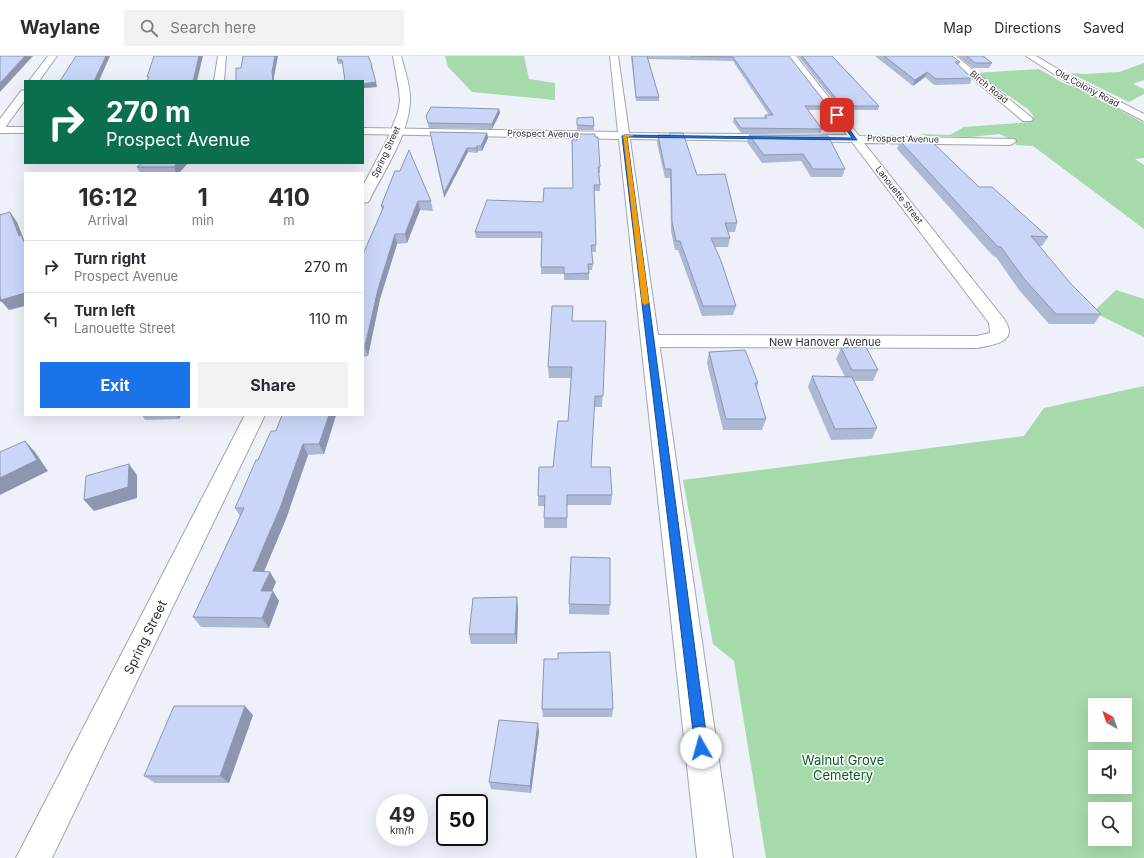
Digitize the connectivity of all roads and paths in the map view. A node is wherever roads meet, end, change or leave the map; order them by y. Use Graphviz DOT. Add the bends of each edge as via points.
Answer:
graph roads {
  1 [pos="53,56"];
  2 [pos="222,56"];
  3 [pos="396,56"];
  4 [pos="614,56"];
  5 [pos="791,56"];
  6 [pos="950,56"];
  7 [pos="1030,56"];
  8 [pos="35,80"];
  9 [pos="219,80"];
  10 [pos="24,94"];
  11 [pos="1027,118"];
  12 [pos="1144,118"];
  13 [pos="0,128"];
  14 [pos="24,130"];
  15 [pos="364,131"];
  16 [pos="397,132"];
  17 [pos="624,136"];
  18 [pos="856,139"];
  19 [pos="1010,141"];
  20 [pos="364,197"];
  21 [pos="999,336"];
  22 [pos="650,341"];
  23 [pos="255,416"];
  24 [pos="34,858"];
  25 [pos="715,858"];
  1 -- 8 [label="street"];
  2 -- 9 [label="street"];
  3 -- 16 [label="street, Spring Street" via="405,102"];
  4 -- 17 [label="street"];
  5 -- 18 [label="street, Lanouette Street"];
  6 -- 11 [label="street, Birch Road"];
  7 -- 12 [label="street, Old Colony Road"];
  10 -- 13 [label="street"];
  13 -- 14 [label="street"];
  15 -- 16 [label="street, Prospect Avenue"];
  16 -- 17 [label="street, Prospect Avenue"];
  16 -- 20 [label="street, Spring Street"];
  17 -- 18 [label="street, Prospect Avenue"];
  17 -- 22 [label="street"];
  18 -- 19 [label="street, Prospect Avenue"];
  18 -- 21 [label="street, Lanouette Street" via="998,322"];
  21 -- 22 [label="street, New Hanover Avenue" via="977,342"];
  22 -- 25 [label="street"];
  23 -- 24 [label="street, Spring Street"];
}
